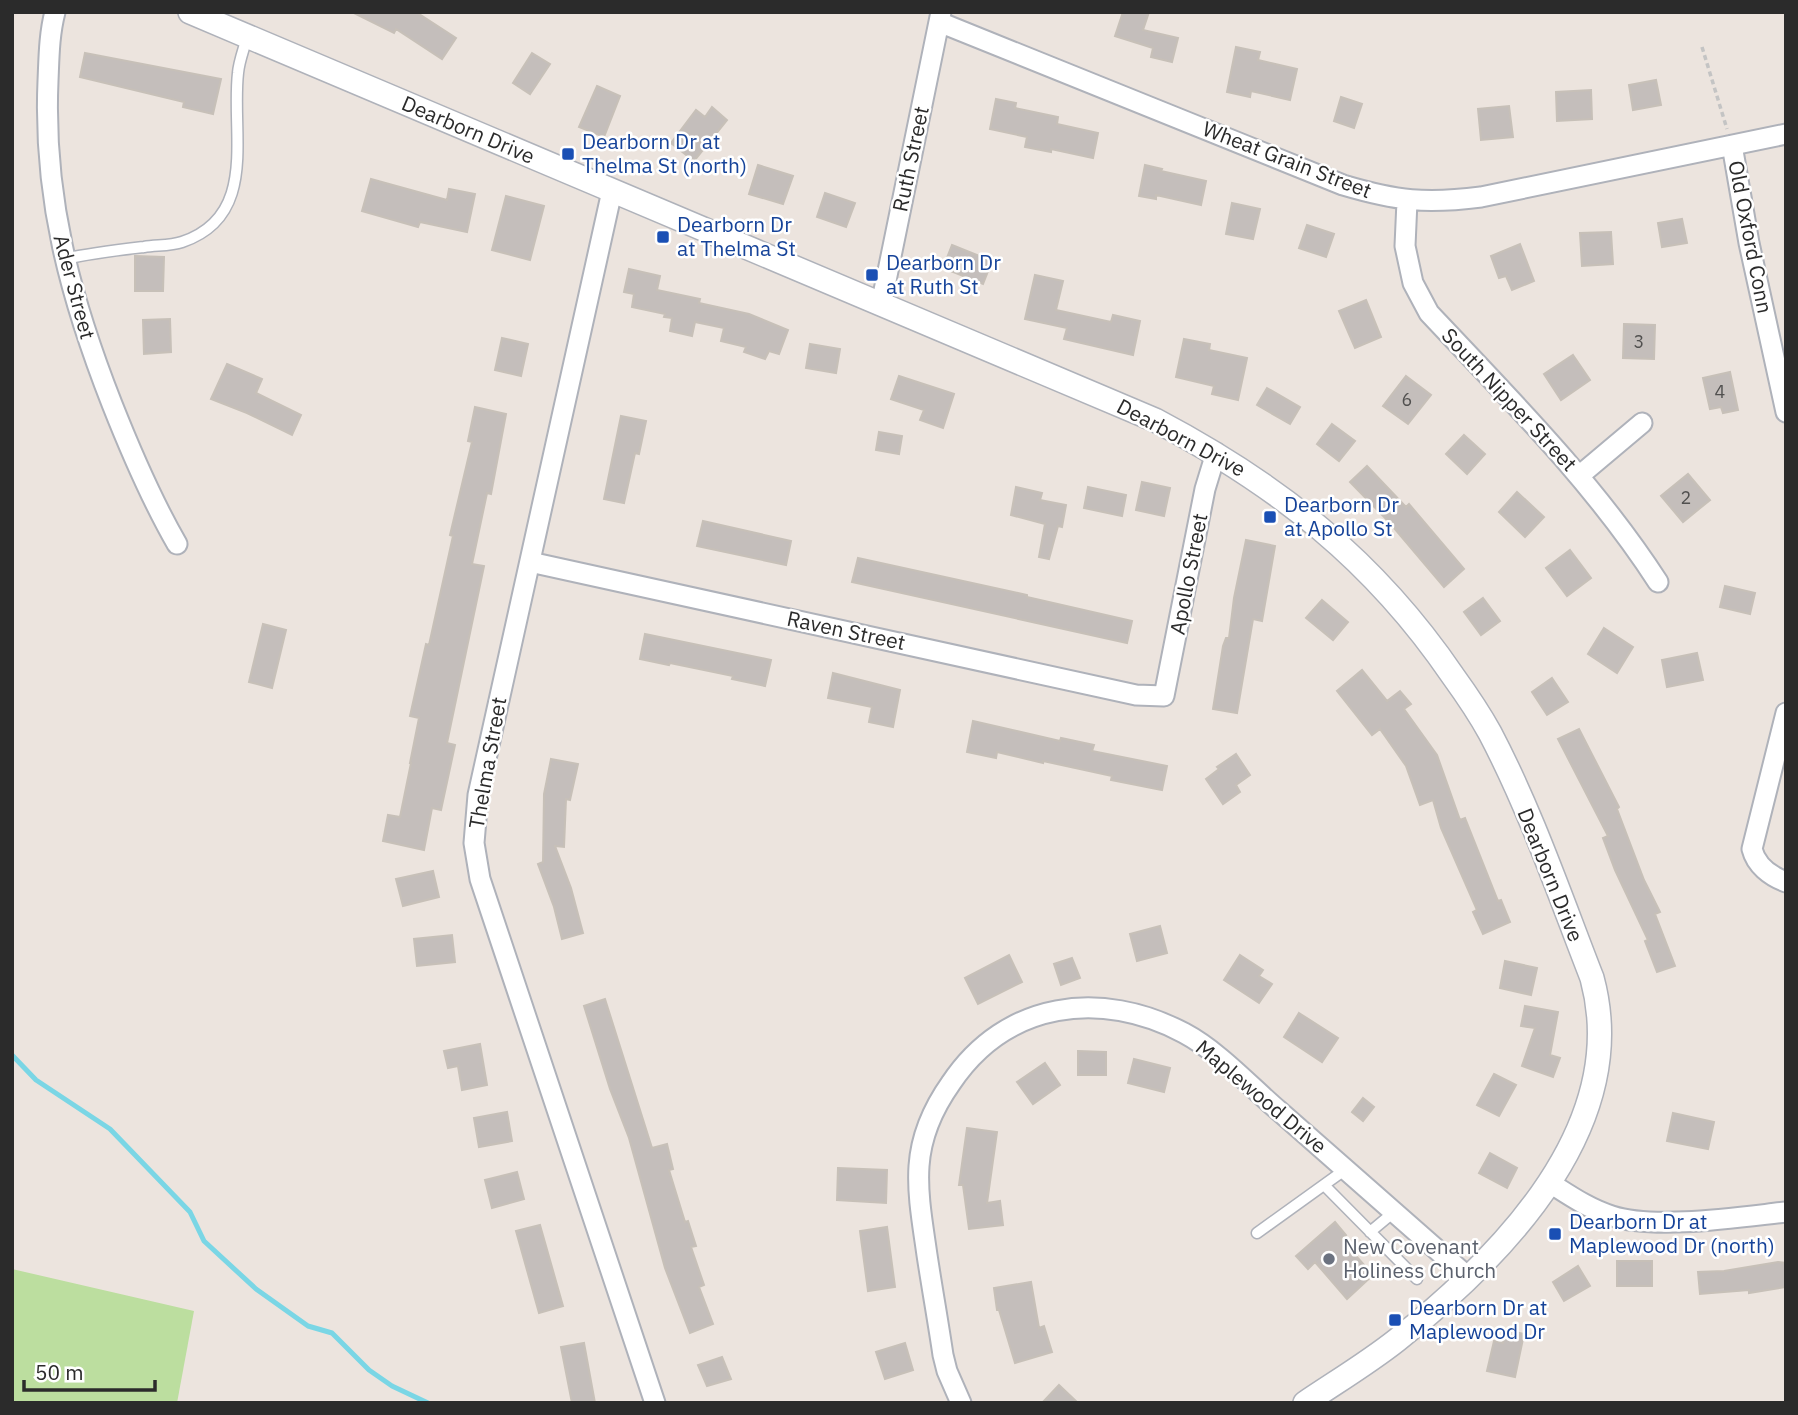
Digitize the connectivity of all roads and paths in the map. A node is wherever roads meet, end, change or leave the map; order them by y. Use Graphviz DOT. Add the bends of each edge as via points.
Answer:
graph roads {
  1 [pos="55,12"];
  2 [pos="190,12"];
  3 [pos="940,17"];
  4 [pos="247,37"];
  5 [pos="1702,47"];
  6 [pos="1786,134"];
  7 [pos="1732,145"];
  8 [pos="612,191"];
  9 [pos="1407,201"];
  10 [pos="64,259"];
  11 [pos="881,305"];
  12 [pos="1786,412"];
  13 [pos="1642,423"];
  14 [pos="1216,453"];
  15 [pos="1579,476"];
  16 [pos="177,544"];
  17 [pos="530,562"];
  18 [pos="1658,582"];
  19 [pos="1164,696"];
  20 [pos="1786,713"];
  21 [pos="1786,881"];
  22 [pos="1346,1170"];
  23 [pos="1550,1183"];
  24 [pos="1324,1185"];
  25 [pos="1394,1212"];
  26 [pos="1786,1212"];
  27 [pos="1370,1232"];
  28 [pos="1257,1233"];
  29 [pos="1469,1278"];
  30 [pos="1418,1279"];
  31 [pos="655,1403"];
  32 [pos="961,1403"];
  33 [pos="1305,1403"];
  1 -- 10 [label="street, Ader Street" via="47,102 49,169"];
  2 -- 4 [label="street, Dearborn Drive"];
  3 -- 9 [label="street, Wheat Grain Street" via="1343,186"];
  3 -- 11 [label="street, Ruth Street"];
  4 -- 8 [label="street, Dearborn Drive"];
  4 -- 10 [label="lane" via="238,73 233,189 220,218 181,242"];
  5 -- 7 [label="path"];
  6 -- 7 [label="street, Wheat Grain Street"];
  7 -- 9 [label="street, Wheat Grain Street" via="1481,197"];
  7 -- 12 [label="street, Old Oxford Conn"];
  8 -- 11 [label="street, Dearborn Drive"];
  8 -- 17 [label="street, Thelma Street"];
  9 -- 15 [label="street, South Nipper Street" via="1405,246 1413,283 1429,313"];
  10 -- 16 [label="street, Ader Street" via="91,350 121,426 145,485"];
  11 -- 14 [label="street, Dearborn Drive" via="1110,400"];
  13 -- 15 [label="street"];
  14 -- 19 [label="street, Apollo Street"];
  14 -- 23 [label="street, Dearborn Drive" via="1325,531 1383,587 1436,650 1503,761 1598,1000 1599,1051 1593,1091"];
  15 -- 18 [label="street, South Nipper Street"];
  17 -- 19 [label="street, Raven Street" via="1136,695"];
  17 -- 31 [label="street, Thelma Street" via="478,795 474,842 480,879"];
  20 -- 21 [label="street" via="1752,849 1760,866"];
  22 -- 24 [label="lane"];
  22 -- 25 [label="street, Maplewood Drive"];
  22 -- 32 [label="street, Maplewood Drive" via="1201,1044 1146,1016 1103,1007 1053,1011 999,1035 970,1059 942,1096 919,1164 923,1227 943,1354"];
  23 -- 26 [label="street" via="1581,1203 1633,1221"];
  23 -- 29 [label="street, Dearborn Drive"];
  24 -- 27 [label="lane"];
  24 -- 28 [label="lane"];
  25 -- 27 [label="lane"];
  25 -- 29 [label="street, Maplewood Drive"];
  27 -- 30 [label="lane"];
  29 -- 33 [label="street, Dearborn Drive" via="1395,1341"];
}
